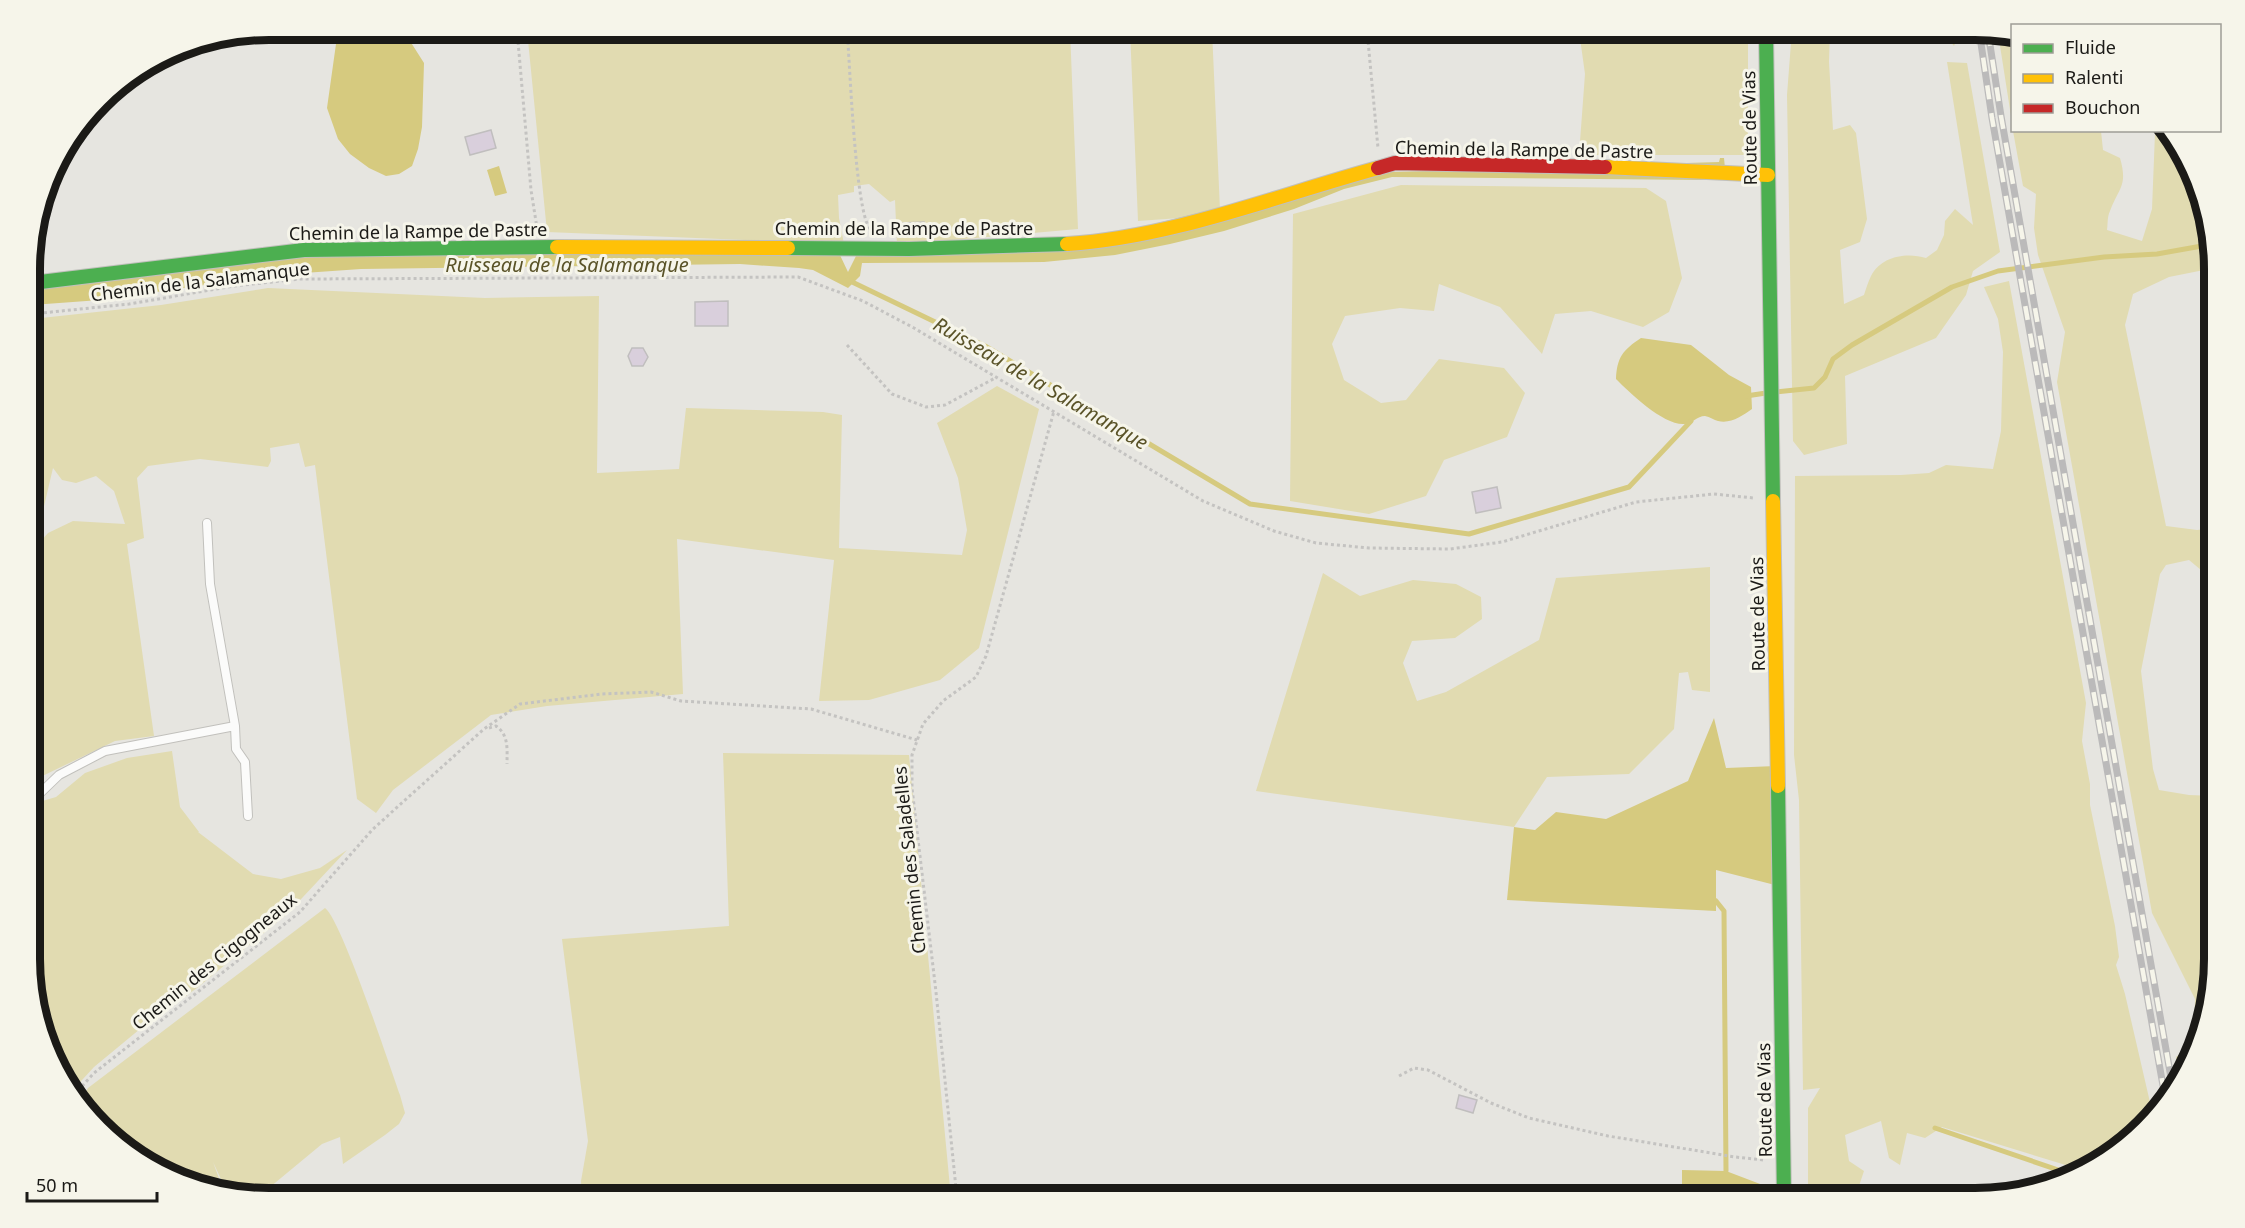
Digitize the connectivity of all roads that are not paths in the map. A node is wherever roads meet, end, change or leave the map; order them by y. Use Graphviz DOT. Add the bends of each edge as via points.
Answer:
graph roads {
  1 [pos="1766,40"];
  2 [pos="1768,174"];
  3 [pos="40,282"];
  4 [pos="207,523"];
  5 [pos="235,726"];
  6 [pos="40,793"];
  7 [pos="248,816"];
  8 [pos="1784,1188"];
  1 -- 2 [label="street, Route de Vias"];
  2 -- 3 [label="street, Chemin de la Rampe de Pastre" via="1395,163 1225,214 1143,234 1078,243 1024,247 304,250"];
  2 -- 8 [label="street, Route de Vias"];
  4 -- 5 [label="lane" via="210,584"];
  5 -- 6 [label="lane" via="105,751 59,775"];
  5 -- 7 [label="lane" via="236,749 245,762"];
}
